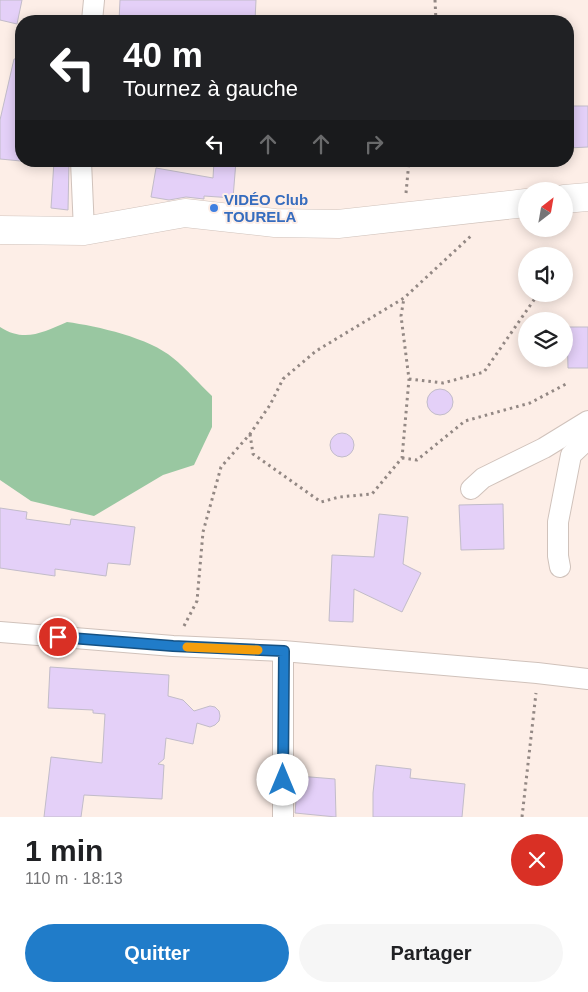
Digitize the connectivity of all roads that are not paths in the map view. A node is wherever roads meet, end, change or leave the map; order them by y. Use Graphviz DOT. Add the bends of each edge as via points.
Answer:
graph roads {
  1 [pos="94,0"];
  2 [pos="93,15"];
  3 [pos="81,167"];
  4 [pos="588,197"];
  5 [pos="573,198"];
  6 [pos="518,204"];
  7 [pos="0,230"];
  8 [pos="84,231"];
  9 [pos="588,421"];
  10 [pos="588,439"];
  11 [pos="471,489"];
  12 [pos="560,567"];
  13 [pos="0,632"];
  14 [pos="284,651"];
  15 [pos="588,679"];
  16 [pos="283,817"];
  1 -- 2 [label="street"];
  3 -- 8 [label="street"];
  4 -- 5 [label="main road"];
  6 -- 8 [label="main road" via="338,224 185,214"];
  7 -- 8 [label="main road"];
  9 -- 11 [label="street" via="544,448 483,478"];
  10 -- 12 [label="street" via="571,455 558,522"];
  13 -- 14 [label="street"];
  14 -- 15 [label="street"];
  14 -- 16 [label="street"];
}
